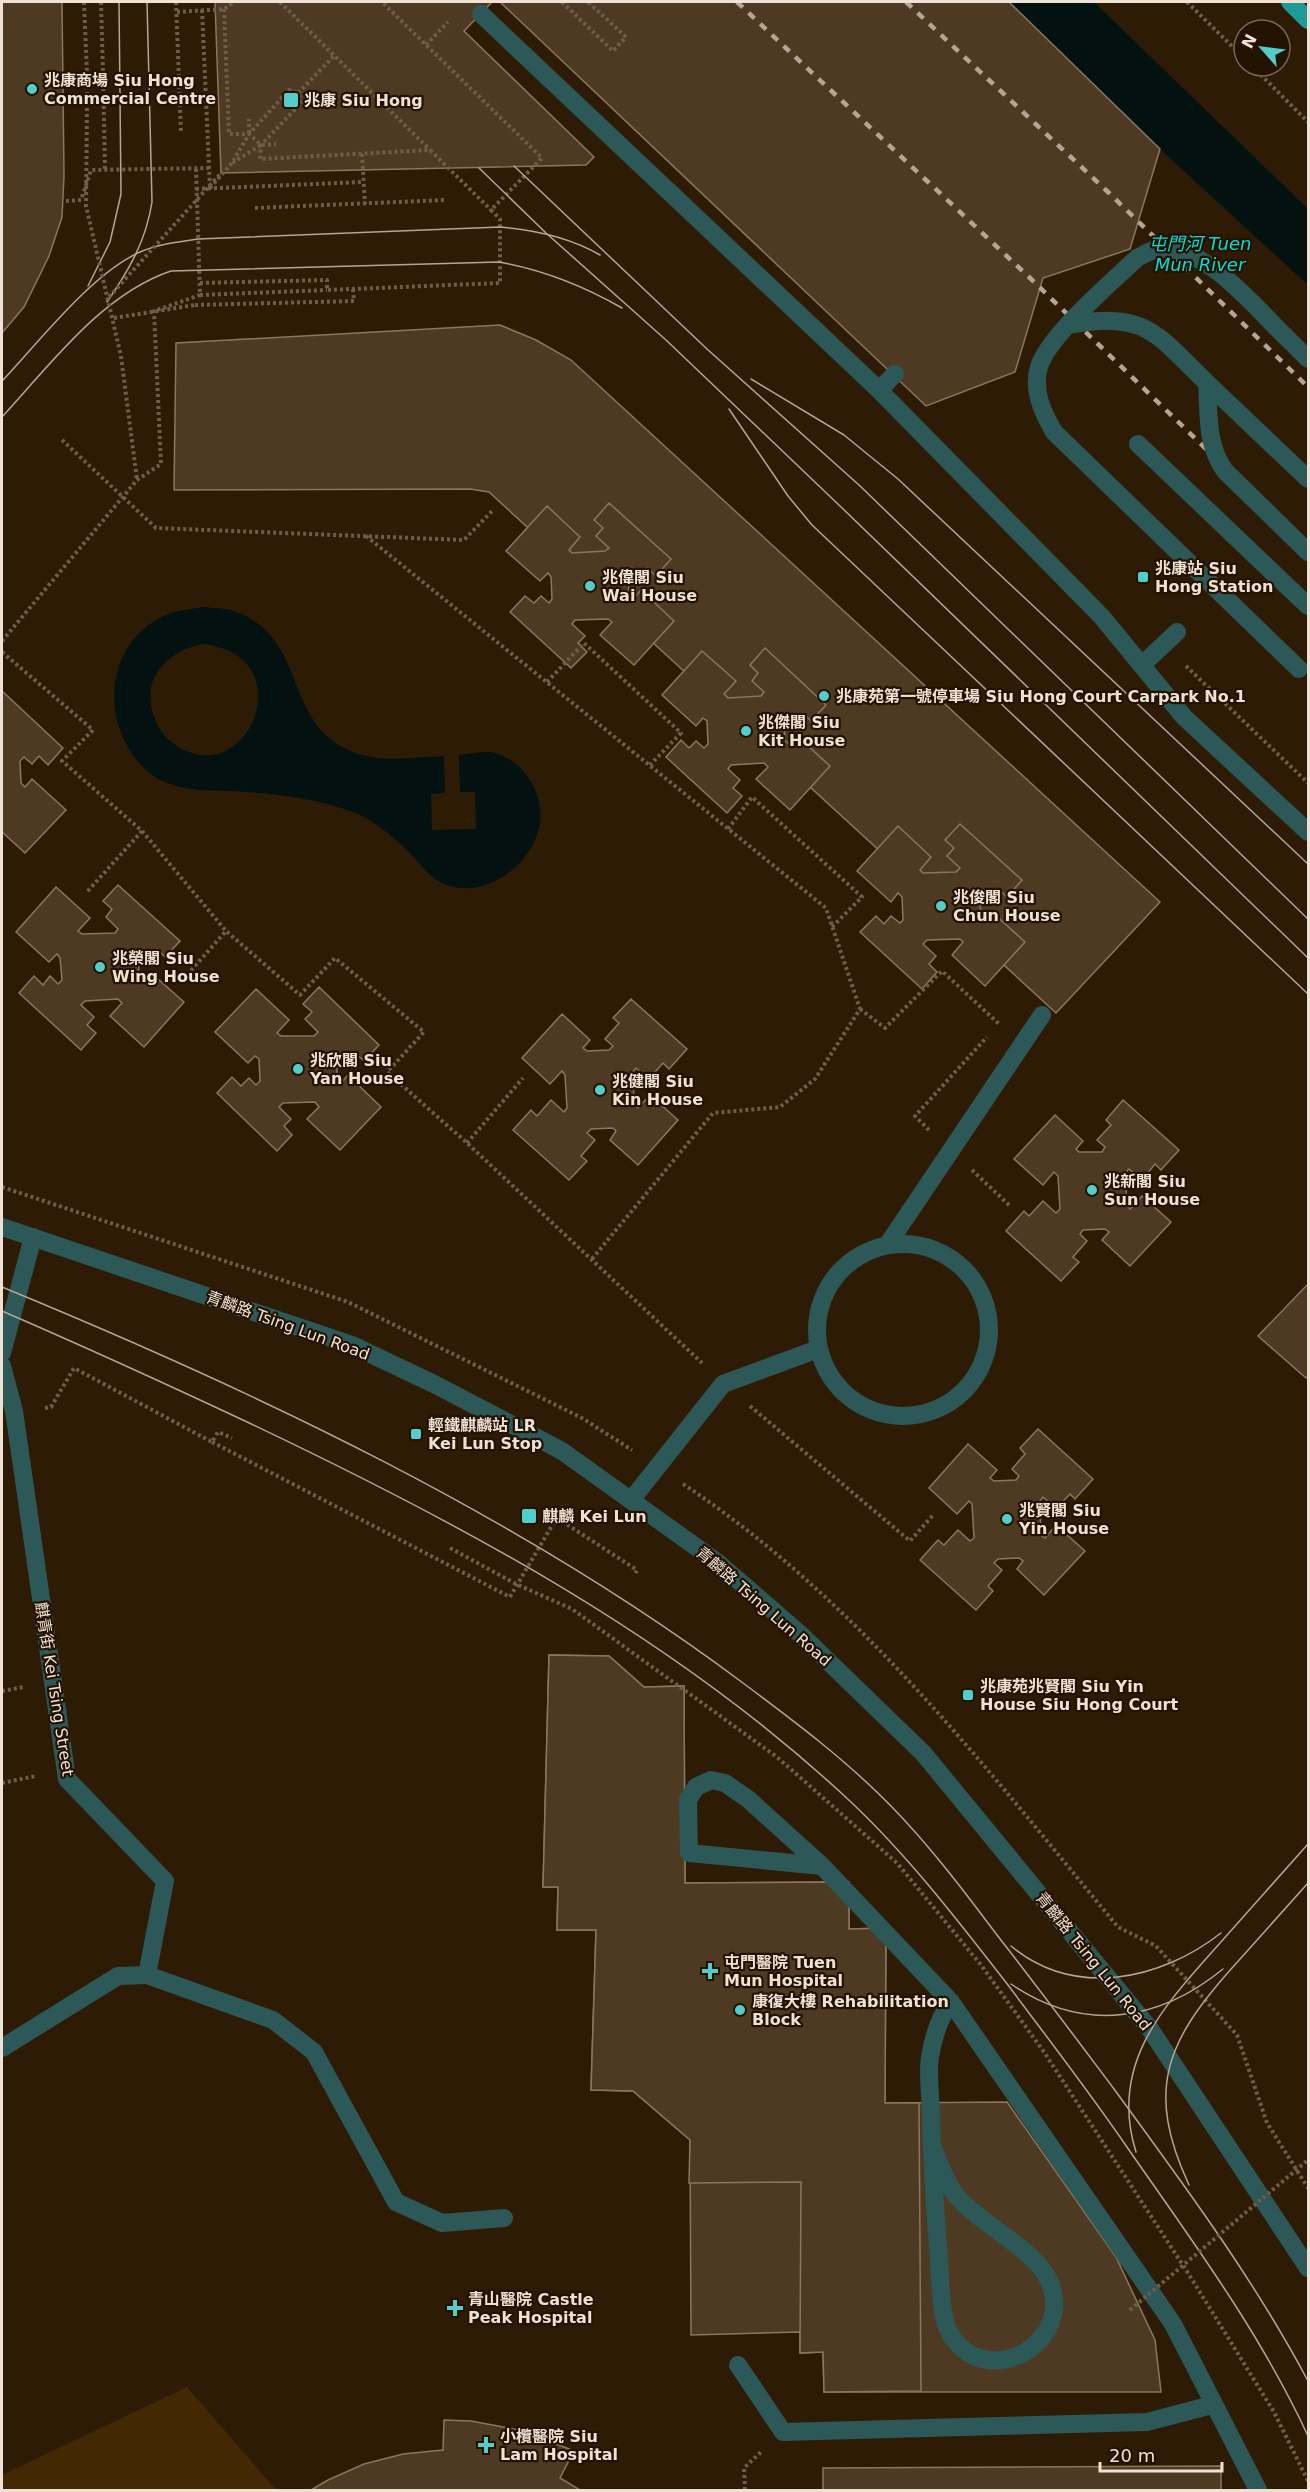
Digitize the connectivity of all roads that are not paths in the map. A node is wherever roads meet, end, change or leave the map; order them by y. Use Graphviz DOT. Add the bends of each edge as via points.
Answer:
graph roads {
  1 [pos="1290,2"];
  2 [pos="481,14"];
  3 [pos="1308,20"];
  4 [pos="1069,326"];
  5 [pos="1308,359"];
  6 [pos="895,374"];
  7 [pos="1207,383"];
  8 [pos="879,390"];
  9 [pos="1138,444"];
  10 [pos="1308,480"];
  11 [pos="1308,552"];
  12 [pos="1308,606"];
  13 [pos="1177,632"];
  14 [pos="1143,664"];
  15 [pos="1308,678"];
  16 [pos="1308,832"];
  17 [pos="1042,1015"];
  18 [pos="2,1227"];
  19 [pos="33,1237"];
  20 [pos="888,1244"];
  21 [pos="818,1349"];
  22 [pos="2,1353"];
  23 [pos="2,1366"];
  24 [pos="8,1412"];
  25 [pos="632,1499"];
  26 [pos="822,1866"];
  27 [pos="147,1975"];
  28 [pos="951,2002"];
  29 [pos="2,2048"];
  30 [pos="932,2145"];
  31 [pos="504,2218"];
  32 [pos="1308,2268"];
  33 [pos="738,2365"];
  34 [pos="1212,2405"];
  35 [pos="1257,2490"];
  1 -- 3 [label="highway"];
  2 -- 8 [label="street"];
  4 -- 5 [label="street, bridge" via="1137,258 1156,249 1175,250 1210,266"];
  4 -- 7 [label="street, bridge" via="1123,320 1144,327"];
  4 -- 15 [label="street, bridge" via="1039,367 1037,389 1042,411 1054,432"];
  6 -- 8 [label="street"];
  7 -- 10 [label="street"];
  7 -- 11 [label="street, bridge" via="1211,443 1216,458"];
  8 -- 14 [label="street" via="1102,617"];
  9 -- 12 [label="street"];
  13 -- 14 [label="street"];
  14 -- 16 [label="street" via="1184,717"];
  17 -- 20 [label="street"];
  18 -- 19 [label="street, 青麟路 Tsing Lun Road"];
  19 -- 22 [label="street"];
  19 -- 25 [label="street, 青麟路 Tsing Lun Road" via="352,1345 562,1451"];
  20 -- 21 [label="street" via="862,1254 840,1270 824,1294 817,1321"];
  20 -- 21 [label="street" via="917,1244 944,1254 967,1271 983,1296 988,1323 986,1353 975,1379 955,1400 929,1413 900,1417 872,1412 847,1397 828,1376"];
  21 -- 25 [label="street" via="723,1384"];
  23 -- 24 [label="street, 麒青街 Kei Tsing Street"];
  24 -- 27 [label="street, 麒青街 Kei Tsing Street" via="67,1779 165,1881"];
  25 -- 32 [label="street, 青麟路 Tsing Lun Road" via="717,1562 792,1627 923,1752 1150,2029"];
  26 -- 26 [label="street" via="689,1853 688,1800 696,1787 711,1780 725,1783"];
  26 -- 28 [label="street"];
  27 -- 29 [label="street" via="118,1976"];
  27 -- 31 [label="street" via="273,2020 314,2052 396,2202 442,2223"];
  28 -- 30 [label="street" via="941,2016 930,2058"];
  28 -- 34 [label="street" via="1173,2324"];
  30 -- 30 [label="street" via="954,2194 1041,2268 1050,2282 1054,2299 1049,2330 1034,2348 1013,2359 978,2357 955,2340 948,2328 941,2291"];
  33 -- 34 [label="street" via="783,2432 1147,2422"];
  34 -- 35 [label="street"];
}
